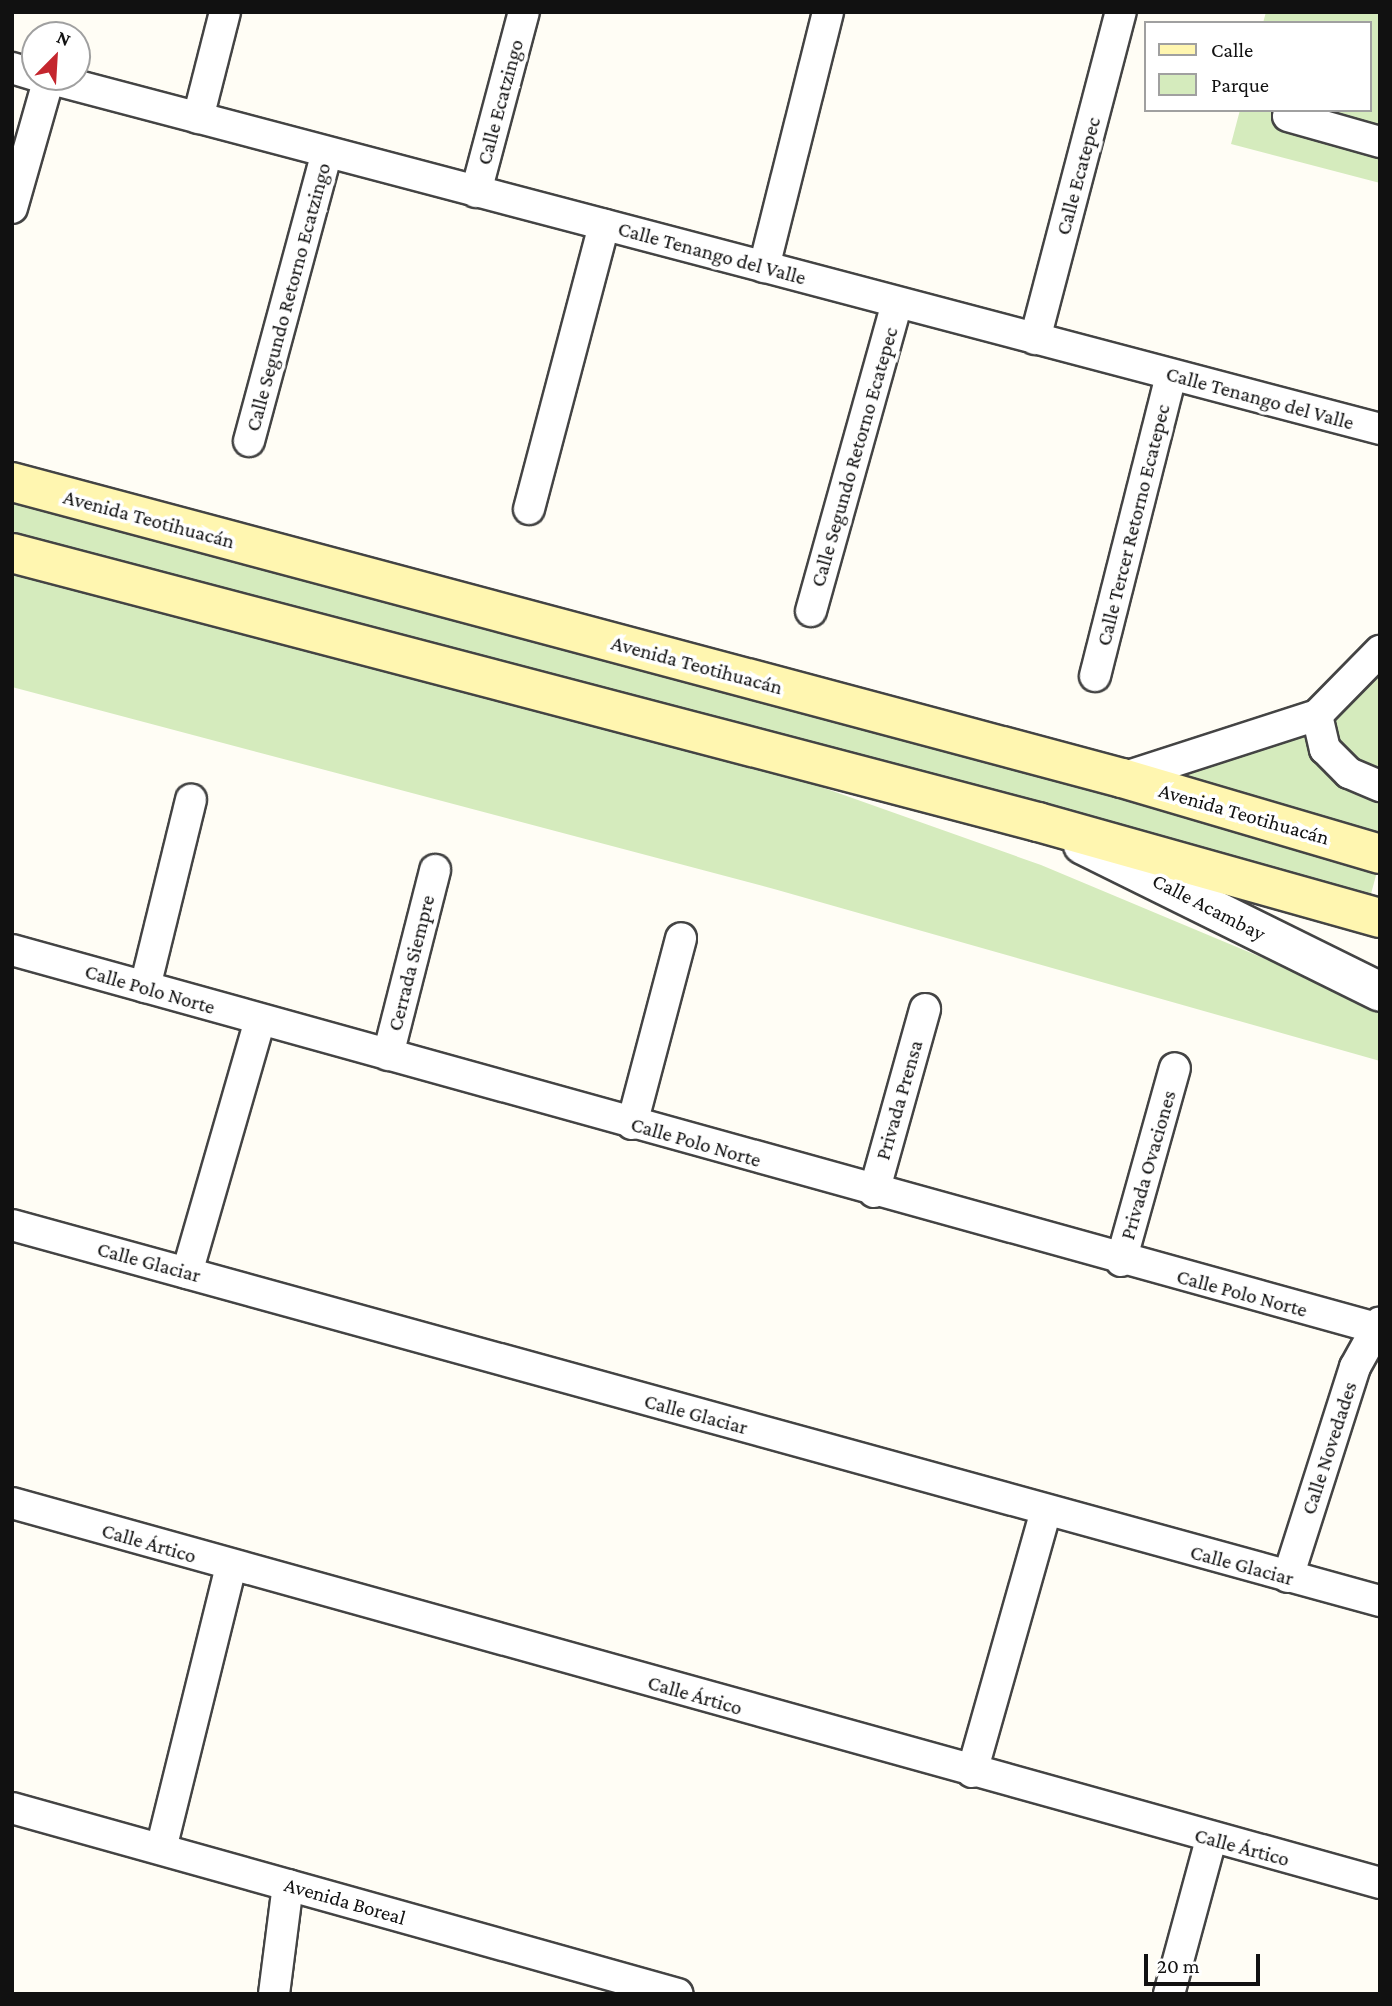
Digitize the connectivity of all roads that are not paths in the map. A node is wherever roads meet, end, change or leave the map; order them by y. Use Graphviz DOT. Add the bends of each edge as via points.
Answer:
graph roads {
  1 [pos="225,12"];
  2 [pos="524,12"];
  3 [pos="828,12"];
  4 [pos="1121,12"];
  5 [pos="91,90"];
  6 [pos="40,91"];
  7 [pos="1288,116"];
  8 [pos="198,118"];
  9 [pos="1380,142"];
  10 [pos="327,152"];
  11 [pos="476,192"];
  12 [pos="12,208"];
  13 [pos="604,225"];
  14 [pos="764,267"];
  15 [pos="897,303"];
  16 [pos="1035,339"];
  17 [pos="1171,374"];
  18 [pos="1380,429"];
  19 [pos="249,441"];
  20 [pos="12,482"];
  21 [pos="528,509"];
  22 [pos="12,553"];
  23 [pos="811,611"];
  24 [pos="1380,651"];
  25 [pos="1095,676"];
  26 [pos="1317,715"];
  27 [pos="1122,778"];
  28 [pos="1380,786"];
  29 [pos="191,800"];
  30 [pos="1038,822"];
  31 [pos="1380,854"];
  32 [pos="435,870"];
  33 [pos="1380,918"];
  34 [pos="681,937"];
  35 [pos="12,950"];
  36 [pos="145,987"];
  37 [pos="1380,992"];
  38 [pos="925,1009"];
  39 [pos="260,1020"];
  40 [pos="388,1055"];
  41 [pos="1175,1068"];
  42 [pos="632,1124"];
  43 [pos="874,1192"];
  44 [pos="12,1225"];
  45 [pos="1121,1261"];
  46 [pos="187,1273"];
  47 [pos="1378,1327"];
  48 [pos="12,1503"];
  49 [pos="1046,1511"];
  50 [pos="231,1566"];
  51 [pos="1288,1577"];
  52 [pos="1380,1601"];
  53 [pos="972,1772"];
  54 [pos="12,1808"];
  55 [pos="1211,1839"];
  56 [pos="161,1849"];
  57 [pos="1380,1883"];
  58 [pos="288,1885"];
  59 [pos="274,1994"];
  60 [pos="678,1994"];
  61 [pos="1169,1994"];
  1 -- 8 [label="street"];
  2 -- 11 [label="street, Calle Ecatzingo"];
  3 -- 14 [label="street"];
  4 -- 16 [label="street, Calle Ecatepec"];
  5 -- 8 [label="street, Calle Tenango del Valle"];
  6 -- 12 [label="street"];
  7 -- 9 [label="street"];
  8 -- 10 [label="street, Calle Tenango del Valle"];
  10 -- 11 [label="street, Calle Tenango del Valle"];
  10 -- 19 [label="street, Calle Segundo Retorno Ecatzingo"];
  11 -- 13 [label="street, Calle Tenango del Valle"];
  13 -- 14 [label="street, Calle Tenango del Valle"];
  13 -- 21 [label="street"];
  14 -- 15 [label="street, Calle Tenango del Valle"];
  15 -- 16 [label="street, Calle Tenango del Valle"];
  15 -- 23 [label="street, Calle Segundo Retorno Ecatepec"];
  16 -- 17 [label="street, Calle Tenango del Valle"];
  17 -- 18 [label="street, Calle Tenango del Valle"];
  17 -- 25 [label="street, Calle Tercer Retorno Ecatepec"];
  20 -- 27 [label="main road, Avenida Teotihuacán"];
  22 -- 30 [label="main road"];
  24 -- 26 [label="street"];
  26 -- 27 [label="street"];
  26 -- 28 [label="street" via="1325,749 1349,773"];
  27 -- 31 [label="main road, Avenida Teotihuacán"];
  29 -- 36 [label="street"];
  30 -- 33 [label="main road"];
  30 -- 37 [label="street, Calle Acambay"];
  32 -- 40 [label="street, Cerrada Siempre"];
  34 -- 42 [label="street"];
  35 -- 36 [label="street, Calle Polo Norte"];
  36 -- 39 [label="street, Calle Polo Norte"];
  38 -- 43 [label="street, Privada Prensa"];
  39 -- 40 [label="street, Calle Polo Norte"];
  39 -- 46 [label="street"];
  40 -- 42 [label="street, Calle Polo Norte"];
  41 -- 45 [label="street, Privada Ovaciones"];
  42 -- 43 [label="street, Calle Polo Norte"];
  43 -- 45 [label="street, Calle Polo Norte"];
  44 -- 46 [label="street, Calle Glaciar"];
  45 -- 47 [label="street, Calle Polo Norte"];
  46 -- 49 [label="street, Calle Glaciar"];
  47 -- 51 [label="street, Calle Novedades" via="1355,1367"];
  48 -- 50 [label="street, Calle Ártico"];
  49 -- 51 [label="street, Calle Glaciar"];
  49 -- 53 [label="street"];
  50 -- 53 [label="street, Calle Ártico"];
  50 -- 56 [label="street"];
  51 -- 52 [label="street, Calle Glaciar"];
  53 -- 55 [label="street, Calle Ártico"];
  54 -- 56 [label="street, Avenida Boreal"];
  55 -- 57 [label="street, Calle Ártico"];
  55 -- 61 [label="street"];
  56 -- 58 [label="street, Avenida Boreal"];
  58 -- 59 [label="street"];
  58 -- 60 [label="street, Avenida Boreal"];
}
